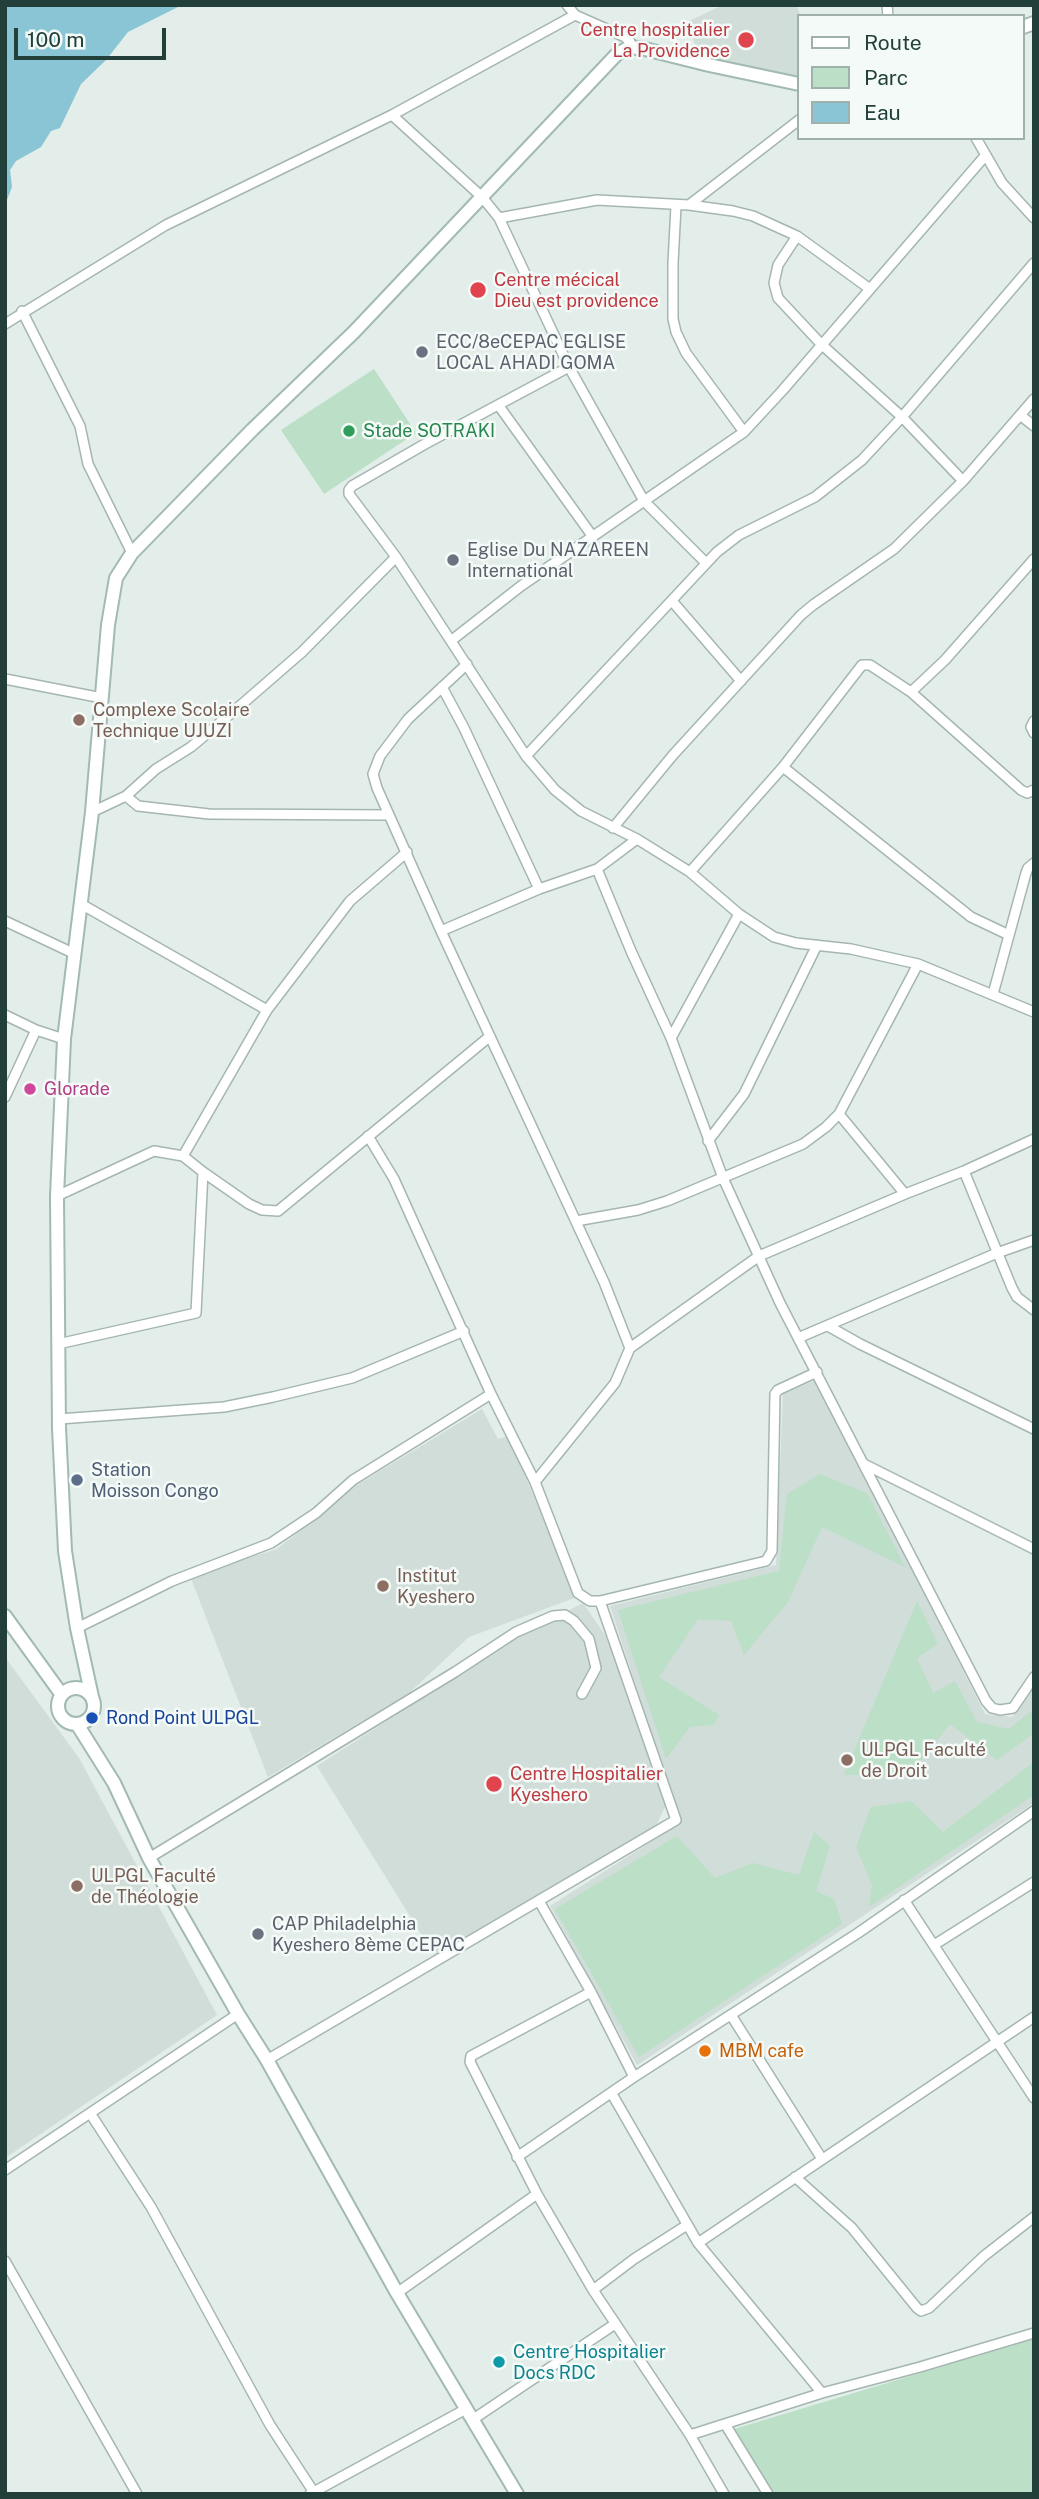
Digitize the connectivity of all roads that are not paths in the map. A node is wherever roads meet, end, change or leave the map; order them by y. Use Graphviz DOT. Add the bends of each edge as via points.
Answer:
graph roads {
  1 [pos="567,5"];
  2 [pos="575,15"];
  3 [pos="630,47"];
  4 [pos="797,84"];
  5 [pos="391,115"];
  6 [pos="797,122"];
  7 [pos="977,140"];
  8 [pos="985,156"];
  9 [pos="482,197"];
  10 [pos="689,205"];
  11 [pos="676,206"];
  12 [pos="499,218"];
  13 [pos="1034,218"];
  14 [pos="797,236"];
  15 [pos="1034,263"];
  16 [pos="870,289"];
  17 [pos="22,312"];
  18 [pos="5,324"];
  19 [pos="821,344"];
  20 [pos="569,367"];
  21 [pos="1034,399"];
  22 [pos="499,405"];
  23 [pos="1020,415"];
  24 [pos="902,417"];
  25 [pos="1034,426"];
  26 [pos="744,432"];
  27 [pos="963,481"];
  28 [pos="643,501"];
  29 [pos="593,537"];
  30 [pos="132,553"];
  31 [pos="396,557"];
  32 [pos="1034,559"];
  33 [pos="705,562"];
  34 [pos="672,601"];
  35 [pos="452,640"];
  36 [pos="467,664"];
  37 [pos="5,679"];
  38 [pos="741,681"];
  39 [pos="442,687"];
  40 [pos="911,692"];
  41 [pos="102,698"];
  42 [pos="1034,721"];
  43 [pos="1034,733"];
  44 [pos="526,756"];
  45 [pos="783,767"];
  46 [pos="1034,790"];
  47 [pos="126,796"];
  48 [pos="92,811"];
  49 [pos="389,815"];
  50 [pos="613,828"];
  51 [pos="637,839"];
  52 [pos="407,852"];
  53 [pos="1034,863"];
  54 [pos="597,869"];
  55 [pos="690,872"];
  56 [pos="539,889"];
  57 [pos="81,904"];
  58 [pos="739,914"];
  59 [pos="5,921"];
  60 [pos="441,931"];
  61 [pos="1009,935"];
  62 [pos="817,945"];
  63 [pos="75,954"];
  64 [pos="918,964"];
  65 [pos="993,994"];
  66 [pos="267,1010"];
  67 [pos="1034,1012"];
  68 [pos="5,1015"];
  69 [pos="36,1030"];
  70 [pos="489,1037"];
  71 [pos="671,1038"];
  72 [pos="64,1039"];
  73 [pos="5,1097"];
  74 [pos="839,1114"];
  75 [pos="368,1136"];
  76 [pos="1034,1139"];
  77 [pos="708,1141"];
  78 [pos="183,1156"];
  79 [pos="964,1171"];
  80 [pos="203,1172"];
  81 [pos="723,1178"];
  82 [pos="905,1194"];
  83 [pos="57,1196"];
  84 [pos="576,1221"];
  85 [pos="1034,1240"];
  86 [pos="997,1253"];
  87 [pos="760,1256"];
  88 [pos="1034,1310"];
  89 [pos="828,1326"];
  90 [pos="464,1331"];
  91 [pos="798,1338"];
  92 [pos="58,1344"];
  93 [pos="630,1348"];
  94 [pos="817,1372"];
  95 [pos="491,1394"];
  96 [pos="59,1419"];
  97 [pos="1034,1429"];
  98 [pos="864,1464"];
  99 [pos="535,1482"];
  100 [pos="1034,1549"];
  101 [pos="600,1601"];
  102 [pos="5,1616"];
  103 [pos="77,1628"];
  104 [pos="1034,1677"];
  105 [pos="582,1694"];
  106 [pos="62,1695"];
  107 [pos="92,1697"];
  108 [pos="77,1724"];
  109 [pos="1034,1811"];
  110 [pos="149,1858"];
  111 [pos="1034,1882"];
  112 [pos="904,1900"];
  113 [pos="539,1901"];
  114 [pos="934,1945"];
  115 [pos="591,1992"];
  116 [pos="238,2014"];
  117 [pos="731,2015"];
  118 [pos="1034,2017"];
  119 [pos="998,2041"];
  120 [pos="267,2060"];
  121 [pos="634,2077"];
  122 [pos="611,2094"];
  123 [pos="1034,2098"];
  124 [pos="90,2113"];
  125 [pos="517,2157"];
  126 [pos="822,2158"];
  127 [pos="5,2169"];
  128 [pos="795,2177"];
  129 [pos="537,2194"];
  130 [pos="1034,2217"];
  131 [pos="687,2225"];
  132 [pos="698,2243"];
  133 [pos="5,2261"];
  134 [pos="593,2290"];
  135 [pos="397,2293"];
  136 [pos="615,2324"];
  137 [pos="1034,2333"];
  138 [pos="822,2393"];
  139 [pos="469,2415"];
  140 [pos="726,2424"];
  141 [pos="690,2435"];
  142 [pos="313,2493"];
  143 [pos="137,2494"];
  144 [pos="517,2494"];
  145 [pos="724,2494"];
  146 [pos="768,2494"];
  1 -- 2 [label="street"];
  2 -- 3 [label="street" via="625,37"];
  2 -- 5 [label="street"];
  3 -- 4 [label="street"];
  3 -- 9 [label="street" via="607,64"];
  5 -- 9 [label="street"];
  5 -- 17 [label="street" via="166,225"];
  6 -- 10 [label="street"];
  7 -- 8 [label="street"];
  8 -- 13 [label="street"];
  8 -- 16 [label="street"];
  9 -- 12 [label="street"];
  9 -- 30 [label="street"];
  10 -- 11 [label="street"];
  10 -- 14 [label="street" via="742,213"];
  11 -- 12 [label="street" via="597,200"];
  11 -- 26 [label="street" via="676,332 686,353"];
  12 -- 20 [label="street"];
  14 -- 16 [label="street"];
  14 -- 19 [label="street" via="778,265 774,283 786,307"];
  15 -- 24 [label="street"];
  16 -- 19 [label="street"];
  17 -- 18 [label="street"];
  17 -- 30 [label="street" via="80,426 88,464"];
  19 -- 24 [label="street"];
  19 -- 26 [label="street"];
  20 -- 22 [label="street"];
  20 -- 28 [label="street"];
  21 -- 23 [label="street"];
  22 -- 29 [label="street"];
  22 -- 31 [label="street" via="352,486 349,494"];
  23 -- 25 [label="street"];
  23 -- 27 [label="street"];
  24 -- 27 [label="street"];
  24 -- 33 [label="street" via="830,486 739,536"];
  26 -- 28 [label="street"];
  27 -- 38 [label="street" via="887,555 813,605"];
  28 -- 29 [label="street"];
  28 -- 33 [label="street"];
  29 -- 35 [label="street"];
  30 -- 41 [label="street" via="113,588"];
  31 -- 35 [label="street"];
  31 -- 47 [label="street" via="302,652"];
  32 -- 40 [label="street"];
  33 -- 34 [label="street"];
  34 -- 38 [label="street"];
  34 -- 44 [label="street"];
  35 -- 36 [label="street"];
  36 -- 39 [label="street"];
  36 -- 44 [label="street"];
  37 -- 41 [label="street"];
  38 -- 50 [label="street"];
  39 -- 49 [label="street" via="408,719 375,765 373,774"];
  39 -- 56 [label="street"];
  40 -- 45 [label="street" via="870,665 862,665"];
  40 -- 46 [label="street" via="1021,790"];
  41 -- 48 [label="street"];
  42 -- 43 [label="street"];
  44 -- 50 [label="street" via="555,790"];
  45 -- 55 [label="street"];
  45 -- 61 [label="street" via="971,917"];
  47 -- 48 [label="street"];
  47 -- 49 [label="street" via="138,806 209,814"];
  48 -- 57 [label="street"];
  49 -- 52 [label="street"];
  50 -- 51 [label="street"];
  51 -- 54 [label="street"];
  51 -- 55 [label="street"];
  52 -- 60 [label="street"];
  52 -- 66 [label="street" via="350,901"];
  53 -- 61 [label="street" via="1028,867"];
  54 -- 56 [label="street"];
  54 -- 71 [label="street"];
  55 -- 58 [label="street"];
  56 -- 60 [label="street"];
  57 -- 63 [label="street"];
  57 -- 66 [label="street"];
  58 -- 62 [label="street" via="774,937"];
  58 -- 71 [label="street"];
  59 -- 63 [label="street"];
  60 -- 70 [label="street"];
  61 -- 65 [label="street"];
  62 -- 64 [label="street"];
  62 -- 77 [label="street" via="744,1094"];
  63 -- 72 [label="street"];
  64 -- 65 [label="street"];
  64 -- 74 [label="street"];
  65 -- 67 [label="street"];
  66 -- 78 [label="street"];
  68 -- 69 [label="street"];
  69 -- 72 [label="street"];
  69 -- 73 [label="street"];
  70 -- 75 [label="street"];
  70 -- 84 [label="street"];
  71 -- 77 [label="street"];
  72 -- 83 [label="street"];
  74 -- 81 [label="street" via="803,1144"];
  74 -- 82 [label="street"];
  75 -- 80 [label="street" via="278,1211 250,1204"];
  75 -- 90 [label="street" via="394,1179"];
  76 -- 79 [label="street"];
  77 -- 81 [label="street"];
  78 -- 80 [label="street"];
  78 -- 83 [label="street" via="154,1151"];
  79 -- 82 [label="street"];
  79 -- 86 [label="street"];
  80 -- 92 [label="street" via="196,1313"];
  81 -- 84 [label="street" via="653,1206"];
  81 -- 87 [label="street"];
  82 -- 87 [label="street"];
  83 -- 92 [label="street"];
  84 -- 93 [label="street"];
  85 -- 86 [label="street"];
  86 -- 88 [label="street" via="1017,1297"];
  86 -- 89 [label="street"];
  87 -- 91 [label="street"];
  87 -- 93 [label="street"];
  89 -- 91 [label="street"];
  89 -- 97 [label="street"];
  90 -- 95 [label="street"];
  90 -- 96 [label="street" via="352,1378 273,1397 224,1407"];
  91 -- 94 [label="street"];
  92 -- 96 [label="street"];
  93 -- 99 [label="street" via="615,1383"];
  94 -- 98 [label="street"];
  94 -- 101 [label="street" via="775,1394 772,1551 766,1561"];
  95 -- 99 [label="street"];
  95 -- 103 [label="street" via="353,1480 316,1513 271,1542 172,1581"];
  96 -- 103 [label="street" via="65,1551"];
  98 -- 100 [label="street"];
  98 -- 104 [label="street" via="986,1701 992,1708 1013,1708"];
  99 -- 101 [label="street" via="578,1593"];
  101 -- 113 [label="street" via="676,1820"];
  102 -- 106 [label="street"];
  103 -- 107 [label="street"];
  105 -- 110 [label="street" via="596,1668 589,1639 574,1620 553,1616 516,1632"];
  106 -- 107 [label="street" via="80,1688"];
  106 -- 108 [label="street" via="60,1715"];
  107 -- 108 [label="street" via="93,1712"];
  108 -- 110 [label="street" via="114,1783"];
  109 -- 112 [label="street"];
  110 -- 116 [label="street"];
  111 -- 114 [label="street"];
  112 -- 114 [label="street"];
  112 -- 117 [label="street"];
  113 -- 115 [label="street"];
  113 -- 120 [label="street"];
  114 -- 119 [label="street"];
  115 -- 121 [label="street"];
  115 -- 125 [label="street" via="471,2056"];
  116 -- 120 [label="street"];
  116 -- 124 [label="street"];
  117 -- 121 [label="street"];
  117 -- 126 [label="street"];
  118 -- 119 [label="street"];
  119 -- 123 [label="street"];
  119 -- 126 [label="street"];
  120 -- 135 [label="street"];
  121 -- 122 [label="street"];
  122 -- 125 [label="street"];
  122 -- 131 [label="street"];
  124 -- 127 [label="street"];
  124 -- 142 [label="street" via="151,2207 270,2425"];
  125 -- 129 [label="street"];
  126 -- 128 [label="street"];
  128 -- 130 [label="street" via="852,2228 921,2311"];
  128 -- 132 [label="street"];
  129 -- 134 [label="street"];
  129 -- 135 [label="street"];
  131 -- 132 [label="street"];
  131 -- 134 [label="street"];
  132 -- 138 [label="street"];
  133 -- 143 [label="street"];
  134 -- 136 [label="street"];
  135 -- 139 [label="street"];
  136 -- 139 [label="street"];
  136 -- 141 [label="street"];
  137 -- 138 [label="street"];
  138 -- 140 [label="street"];
  139 -- 142 [label="street"];
  139 -- 144 [label="street"];
  140 -- 141 [label="street"];
  140 -- 146 [label="street"];
  141 -- 145 [label="street"];
}
